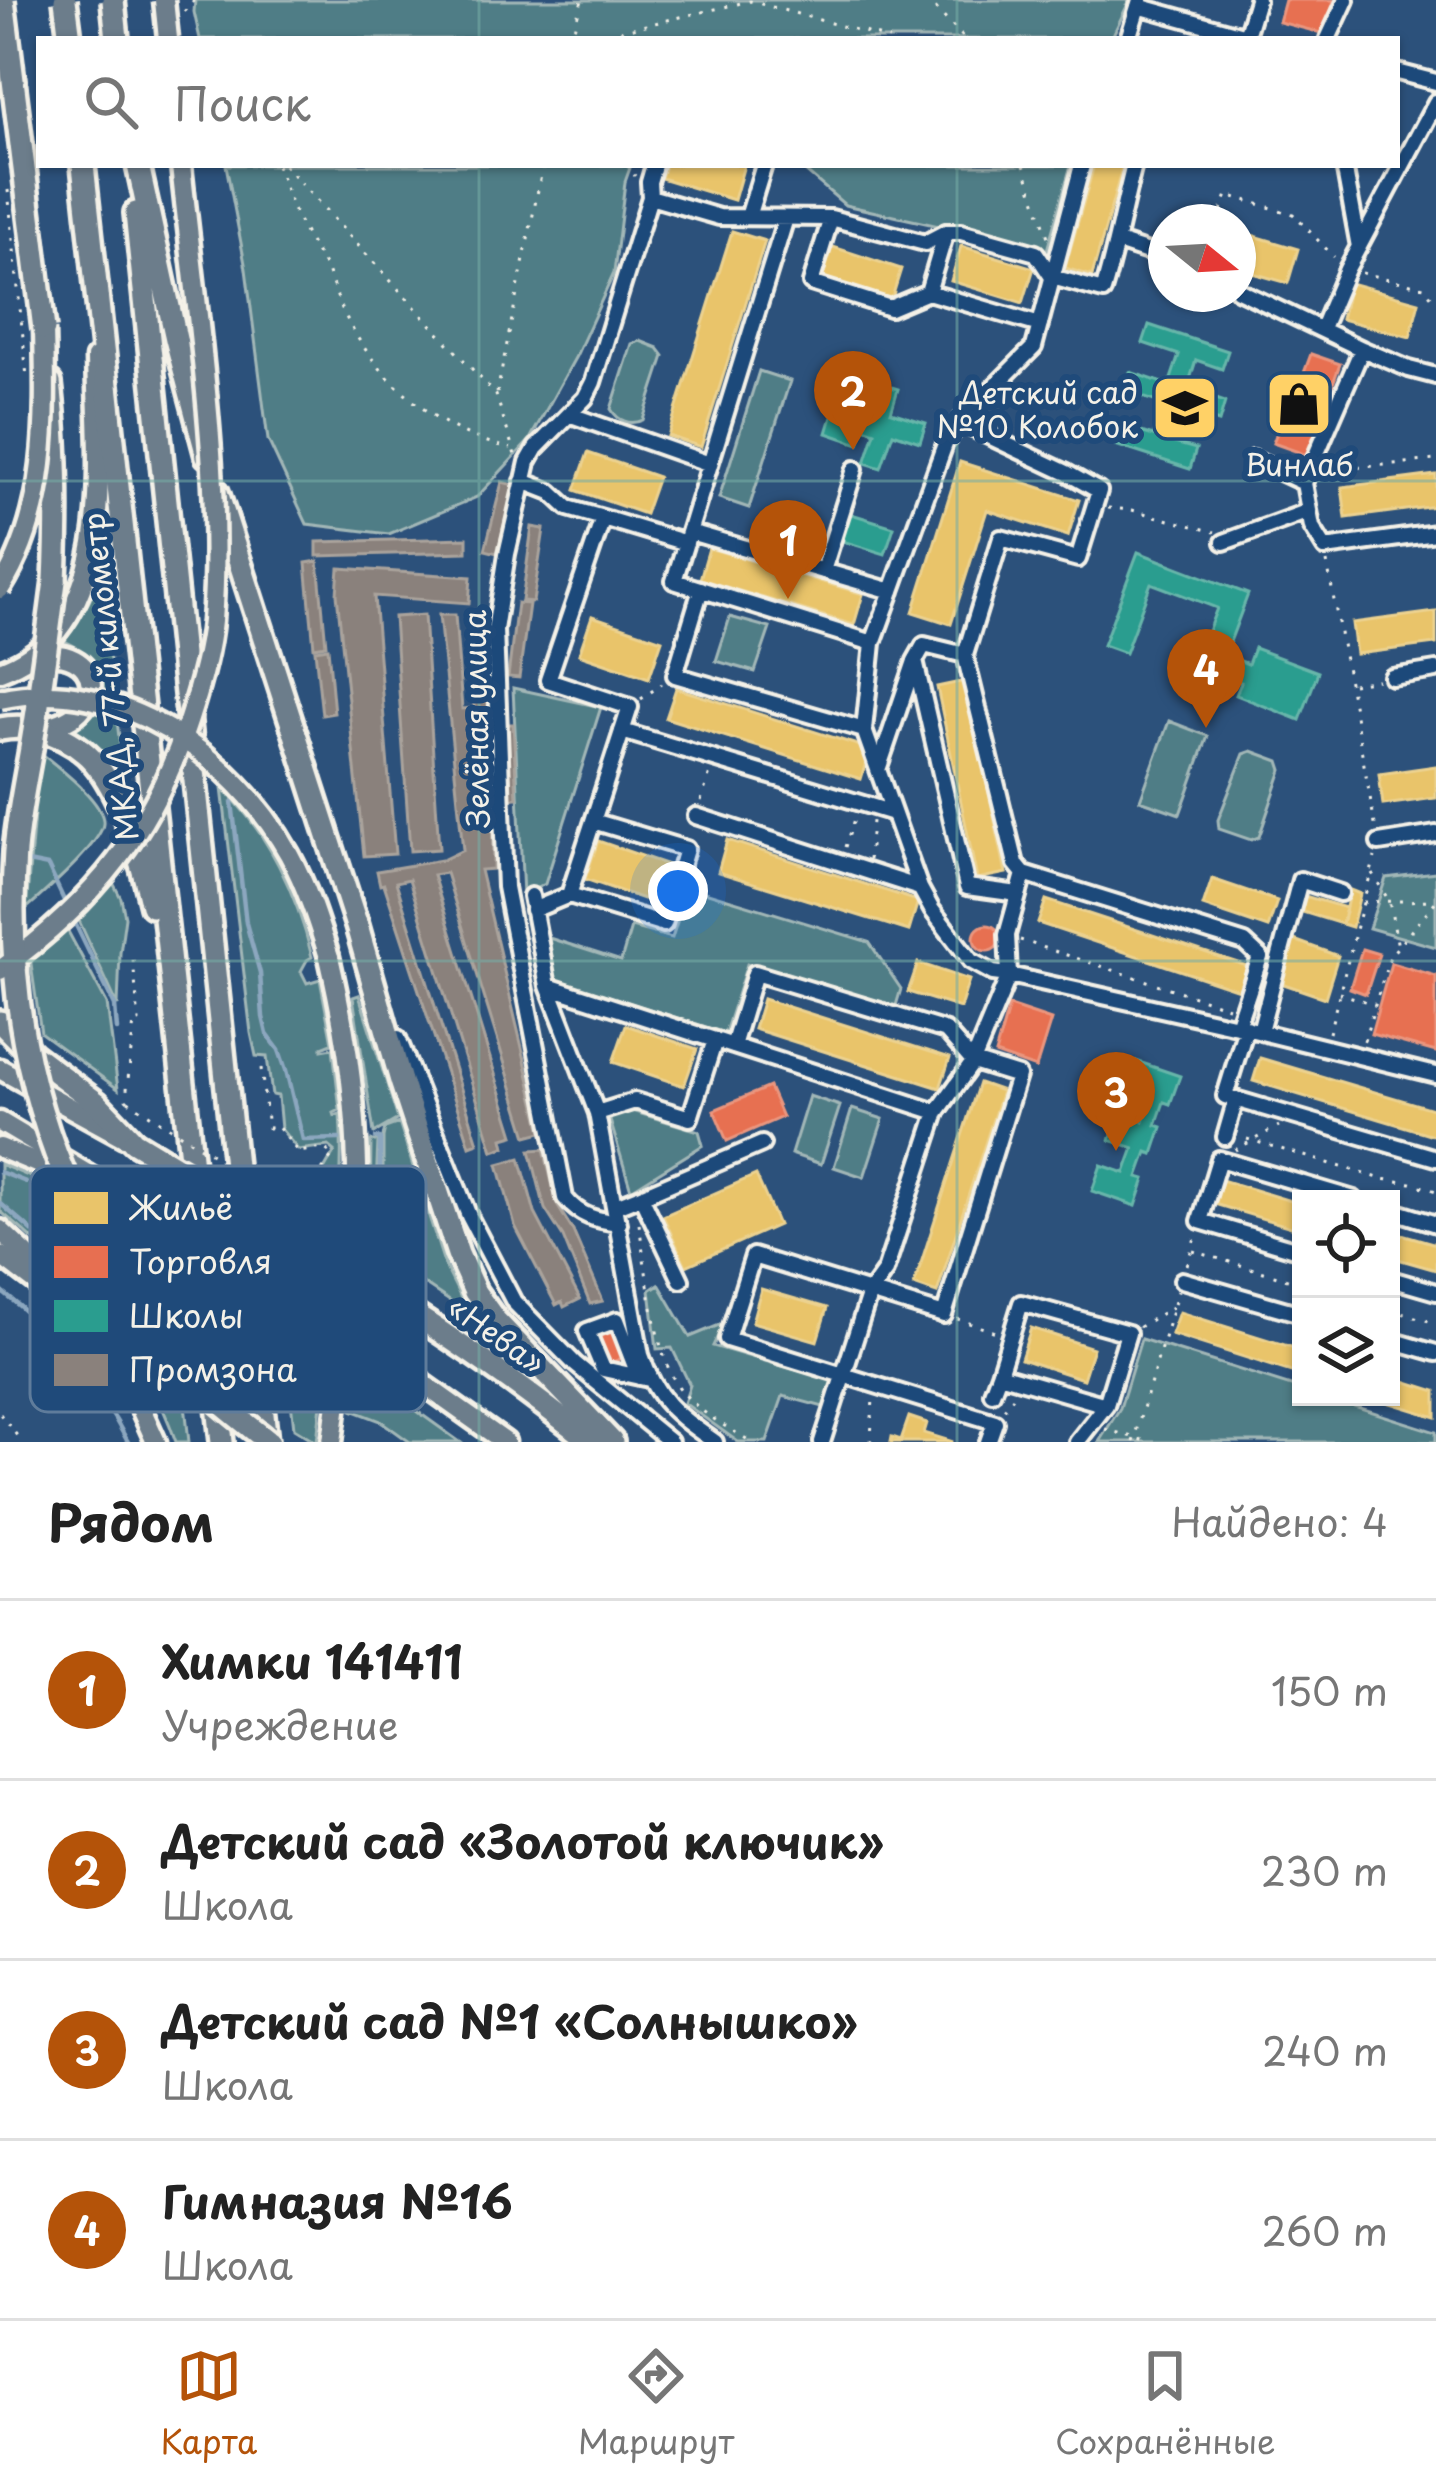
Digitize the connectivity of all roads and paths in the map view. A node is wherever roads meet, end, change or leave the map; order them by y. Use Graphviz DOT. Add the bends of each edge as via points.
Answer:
graph roads {
  1 [pos="4,0"];
  2 [pos="65,0"];
  3 [pos="112,0"];
  4 [pos="164,0"];
  5 [pos="582,0"];
  6 [pos="927,0"];
  7 [pos="1257,0"];
  8 [pos="1346,0"];
  9 [pos="1139,3"];
  10 [pos="70,36"];
  11 [pos="117,36"];
  12 [pos="168,36"];
  13 [pos="572,36"];
  14 [pos="598,36"];
  15 [pos="878,36"];
  16 [pos="962,36"];
  17 [pos="1128,36"];
  18 [pos="1240,36"];
  19 [pos="1247,36"];
  20 [pos="1329,36"];
  21 [pos="1400,73"];
  22 [pos="1436,82"];
  23 [pos="1436,102"];
  24 [pos="83,168"];
  25 [pos="134,168"];
  26 [pos="135,168"];
  27 [pos="181,168"];
  28 [pos="282,168"];
  29 [pos="284,168"];
  30 [pos="543,168"];
  31 [pos="653,168"];
  32 [pos="763,168"];
  33 [pos="1025,168"];
  34 [pos="1081,168"];
  35 [pos="1133,168"];
  36 [pos="1345,168"];
  37 [pos="8,192"];
  38 [pos="650,197"];
  39 [pos="1224,204"];
  40 [pos="748,218"];
  41 [pos="786,218"];
  42 [pos="831,218"];
  43 [pos="946,232"];
  44 [pos="1118,242"];
  45 [pos="1359,247"];
  46 [pos="93,251"];
  47 [pos="1148,252"];
  48 [pos="1347,269"];
  49 [pos="1054,270"];
  50 [pos="928,292"];
  51 [pos="1256,298"];
  52 [pos="1436,302"];
  53 [pos="1040,326"];
  54 [pos="1322,328"];
  55 [pos="44,329"];
  56 [pos="1362,349"];
  57 [pos="1436,376"];
  58 [pos="28,389"];
  59 [pos="496,395"];
  60 [pos="571,415"];
  61 [pos="959,422"];
  62 [pos="513,448"];
  63 [pos="1253,459"];
  64 [pos="1436,460"];
  65 [pos="710,464"];
  66 [pos="855,469"];
  67 [pos="1306,478"];
  68 [pos="524,481"];
  69 [pos="1094,507"];
  70 [pos="1309,511"];
  71 [pos="603,518"];
  72 [pos="1436,533"];
  73 [pos="688,537"];
  74 [pos="1227,541"];
  75 [pos="1324,548"];
  76 [pos="823,571"];
  77 [pos="0,589"];
  78 [pos="701,590"];
  79 [pos="892,591"];
  80 [pos="873,643"];
  81 [pos="964,655"];
  82 [pos="915,661"];
  83 [pos="10,666"];
  84 [pos="1436,670"];
  85 [pos="675,674"];
  86 [pos="1392,677"];
  87 [pos="1350,685"];
  88 [pos="0,699"];
  89 [pos="630,707"];
  90 [pos="38,728"];
  91 [pos="0,729"];
  92 [pos="864,730"];
  93 [pos="622,731"];
  94 [pos="879,766"];
  95 [pos="859,803"];
  96 [pos="875,808"];
  97 [pos="893,813"];
  98 [pos="696,816"];
  99 [pos="593,821"];
  100 [pos="1436,834"];
  101 [pos="1379,843"];
  102 [pos="840,862"];
  103 [pos="869,872"];
  104 [pos="1371,872"];
  105 [pos="1024,874"];
  106 [pos="920,888"];
  107 [pos="1340,893"];
  108 [pos="1436,893"];
  109 [pos="1018,894"];
  110 [pos="569,895"];
  111 [pos="1435,901"];
  112 [pos="1363,902"];
  113 [pos="1389,902"];
  114 [pos="357,926"];
  115 [pos="1007,935"];
  116 [pos="1398,946"];
  117 [pos="133,960"];
  118 [pos="0,970"];
  119 [pos="1009,976"];
  120 [pos="548,986"];
  121 [pos="1339,992"];
  122 [pos="173,994"];
  123 [pos="1376,1005"];
  124 [pos="0,1022"];
  125 [pos="1246,1024"];
  126 [pos="715,1040"];
  127 [pos="733,1046"];
  128 [pos="1325,1046"];
  129 [pos="1360,1055"];
  130 [pos="973,1062"];
  131 [pos="261,1068"];
  132 [pos="0,1069"];
  133 [pos="1436,1075"];
  134 [pos="1236,1099"];
  135 [pos="937,1112"];
  136 [pos="598,1114"];
  137 [pos="1297,1117"];
  138 [pos="0,1122"];
  139 [pos="1225,1137"];
  140 [pos="1250,1140"];
  141 [pos="134,1142"];
  142 [pos="762,1144"];
  143 [pos="0,1148"];
  144 [pos="1436,1158"];
  145 [pos="1219,1159"];
  146 [pos="44,1166"];
  147 [pos="60,1166"];
  148 [pos="74,1166"];
  149 [pos="174,1166"];
  150 [pos="190,1166"];
  151 [pos="231,1166"];
  152 [pos="238,1166"];
  153 [pos="325,1166"];
  154 [pos="358,1166"];
  155 [pos="1324,1190"];
  156 [pos="1436,1191"];
  157 [pos="637,1197"];
  158 [pos="616,1206"];
  159 [pos="1400,1213"];
  160 [pos="1201,1221"];
  161 [pos="619,1223"];
  162 [pos="1436,1224"];
  163 [pos="0,1230"];
  164 [pos="1292,1248"];
  165 [pos="1191,1251"];
  166 [pos="0,1255"];
  167 [pos="30,1258"];
  168 [pos="30,1278"];
  169 [pos="681,1280"];
  170 [pos="1182,1280"];
  171 [pos="1292,1280"];
  172 [pos="1400,1282"];
  173 [pos="870,1292"];
  174 [pos="1436,1292"];
  175 [pos="1174,1306"];
  176 [pos="1292,1312"];
  177 [pos="1400,1313"];
  178 [pos="944,1315"];
  179 [pos="426,1322"];
  180 [pos="1436,1324"];
  181 [pos="1128,1333"];
  182 [pos="1011,1337"];
  183 [pos="1400,1343"];
  184 [pos="1436,1353"];
  185 [pos="999,1374"];
  186 [pos="845,1376"];
  187 [pos="644,1378"];
  188 [pos="1024,1382"];
  189 [pos="874,1384"];
  190 [pos="426,1386"];
  191 [pos="992,1393"];
  192 [pos="1106,1406"];
  193 [pos="143,1412"];
  194 [pos="219,1412"];
  195 [pos="230,1412"];
  196 [pos="265,1412"];
  197 [pos="336,1412"];
  198 [pos="0,1414"];
  199 [pos="994,1422"];
  200 [pos="1090,1425"];
  201 [pos="1134,1440"];
  202 [pos="22,1442"];
  203 [pos="156,1442"];
  204 [pos="222,1442"];
  205 [pos="268,1442"];
  206 [pos="332,1442"];
  207 [pos="505,1442"];
  208 [pos="591,1442"];
  209 [pos="612,1442"];
  210 [pos="670,1442"];
  211 [pos="715,1442"];
  212 [pos="752,1442"];
  213 [pos="822,1442"];
  214 [pos="871,1442"];
  215 [pos="988,1442"];
  216 [pos="1077,1442"];
  217 [pos="1149,1442"];
  1 -- 55 [label="highway, bridge"];
  2 -- 10 [label="highway, bridge"];
  3 -- 11 [label="highway, bridge"];
  4 -- 12 [label="main road, bridge"];
  5 -- 13 [label="path"];
  6 -- 16 [label="path"];
  7 -- 19 [label="street"];
  8 -- 20 [label="street"];
  9 -- 17 [label="street"];
  9 -- 18 [label="street"];
  14 -- 15 [label="path" via="750,1"];
  21 -- 22 [label="street"];
  23 -- 45 [label="street"];
  24 -- 46 [label="highway, МКАД, 77-й километр"];
  25 -- 152 [label="highway"];
  26 -- 114 [label="highway" via="221,511"];
  27 -- 118 [label="main road, bridge" via="212,497 212,625 199,688 173,767 137,834 92,892"];
  28 -- 62 [label="path" via="298,220 379,369 456,429"];
  29 -- 59 [label="path"];
  30 -- 59 [label="path"];
  31 -- 38 [label="street, Зелёная улица"];
  32 -- 40 [label="street"];
  33 -- 49 [label="path"];
  34 -- 49 [label="street"];
  35 -- 44 [label="street"];
  36 -- 45 [label="street"];
  37 -- 58 [label="path"];
  38 -- 40 [label="street"];
  38 -- 60 [label="street, Зелёная улица" via="593,382"];
  39 -- 48 [label="path" via="1227,195 1293,214"];
  40 -- 41 [label="street"];
  41 -- 42 [label="street"];
  41 -- 65 [label="street"];
  42 -- 43 [label="street" via="925,243"];
  42 -- 50 [label="street" via="811,283 890,308"];
  43 -- 49 [label="street" via="1036,254"];
  43 -- 50 [label="street"];
  44 -- 47 [label="street"];
  44 -- 49 [label="street" via="1103,290"];
  45 -- 48 [label="street"];
  46 -- 83 [label="main road" via="93,546 72,610 48,642"];
  46 -- 122 [label="highway, МКАД, 77-й километр"];
  48 -- 52 [label="path" via="1424,287"];
  48 -- 54 [label="street"];
  49 -- 53 [label="street"];
  50 -- 53 [label="street"];
  51 -- 54 [label="street"];
  53 -- 61 [label="street" via="1034,347"];
  54 -- 56 [label="street"];
  55 -- 77 [label="main road, bridge" via="46,420 36,494"];
  55 -- 147 [label="highway, bridge" via="58,514 15,848 13,928 27,1061"];
  56 -- 57 [label="street"];
  56 -- 67 [label="street"];
  59 -- 62 [label="path"];
  60 -- 65 [label="street"];
  60 -- 68 [label="street, Зелёная улица" via="536,448"];
  61 -- 69 [label="street" via="1099,491"];
  61 -- 79 [label="street"];
  62 -- 68 [label="path"];
  63 -- 67 [label="street"];
  64 -- 67 [label="path"];
  65 -- 73 [label="street"];
  66 -- 76 [label="street"];
  67 -- 70 [label="street"];
  68 -- 71 [label="street"];
  68 -- 161 [label="street, Зелёная улица" via="495,630 505,887 565,1198 594,1220"];
  69 -- 74 [label="path" via="1222,533"];
  69 -- 81 [label="street" via="1078,559 1001,538"];
  70 -- 74 [label="street"];
  70 -- 75 [label="street"];
  71 -- 73 [label="street"];
  71 -- 89 [label="street" via="548,680"];
  72 -- 75 [label="street"];
  73 -- 76 [label="street"];
  73 -- 78 [label="street" via="674,581"];
  75 -- 87 [label="path"];
  76 -- 79 [label="street"];
  78 -- 80 [label="street"];
  78 -- 85 [label="street"];
  79 -- 80 [label="street"];
  80 -- 92 [label="street"];
  81 -- 82 [label="street" via="924,645"];
  81 -- 105 [label="street"];
  82 -- 94 [label="street"];
  82 -- 109 [label="street" via="967,887"];
  83 -- 90 [label="main road" via="50,653 72,657 88,673 84,708 58,726"];
  84 -- 86 [label="street"];
  85 -- 89 [label="path"];
  85 -- 92 [label="street"];
  86 -- 87 [label="path"];
  87 -- 101 [label="path"];
  88 -- 154 [label="main road, bridge" via="61,695 140,715 212,758 244,791 314,907 346,1035"];
  89 -- 93 [label="street"];
  90 -- 91 [label="highway"];
  90 -- 122 [label="highway" via="95,763 114,796 145,875"];
  92 -- 94 [label="street"];
  93 -- 95 [label="street"];
  93 -- 99 [label="street"];
  94 -- 97 [label="street"];
  95 -- 96 [label="street"];
  95 -- 102 [label="path"];
  96 -- 97 [label="street"];
  96 -- 103 [label="path"];
  97 -- 106 [label="street"];
  98 -- 102 [label="street"];
  99 -- 110 [label="street"];
  99 -- 110 [label="street" via="686,849 664,924"];
  100 -- 101 [label="street"];
  101 -- 104 [label="path"];
  102 -- 103 [label="street"];
  103 -- 106 [label="street"];
  104 -- 112 [label="path"];
  104 -- 113 [label="path"];
  105 -- 109 [label="street"];
  105 -- 125 [label="street" via="1245,943 1260,957"];
  106 -- 119 [label="street" via="971,961"];
  107 -- 125 [label="street" via="1300,880"];
  108 -- 111 [label="path"];
  109 -- 115 [label="street"];
  110 -- 120 [label="street" via="532,903"];
  111 -- 113 [label="path"];
  111 -- 116 [label="path"];
  112 -- 113 [label="path"];
  112 -- 121 [label="path"];
  113 -- 116 [label="path"];
  114 -- 209 [label="highway" via="475,1292"];
  114 -- 210 [label="street" via="441,1150 514,1302"];
  115 -- 119 [label="street"];
  115 -- 125 [label="path"];
  116 -- 123 [label="path"];
  117 -- 151 [label="path, bridge" via="140,1021 126,1099"];
  119 -- 125 [label="street"];
  119 -- 130 [label="street"];
  120 -- 126 [label="street"];
  120 -- 136 [label="street"];
  121 -- 123 [label="path"];
  121 -- 128 [label="path"];
  122 -- 150 [label="highway, МКАД, 77-й километр"];
  123 -- 129 [label="path"];
  124 -- 141 [label="highway, «Нева»"];
  125 -- 128 [label="street"];
  125 -- 134 [label="street" via="1226,1096"];
  126 -- 127 [label="street"];
  126 -- 136 [label="street" via="690,1118 634,1101"];
  127 -- 130 [label="street" via="755,973 946,1031"];
  127 -- 135 [label="street"];
  128 -- 129 [label="street"];
  129 -- 133 [label="street"];
  130 -- 135 [label="street"];
  130 -- 178 [label="street" via="1018,1076"];
  131 -- 153 [label="path, bridge" via="268,1128 278,1127 298,1152 324,1148 333,1155"];
  132 -- 141 [label="main road"];
  134 -- 137 [label="street"];
  134 -- 139 [label="street"];
  135 -- 173 [label="street" via="886,1271"];
  136 -- 158 [label="street"];
  137 -- 140 [label="path"];
  137 -- 144 [label="street"];
  138 -- 148 [label="main road"];
  140 -- 145 [label="path"];
  140 -- 156 [label="path"];
  141 -- 149 [label="highway, «Нева», bridge"];
  142 -- 157 [label="street"];
  143 -- 146 [label="main road"];
  145 -- 155 [label="street"];
  145 -- 160 [label="street"];
  157 -- 158 [label="street"];
  157 -- 169 [label="street"];
  157 -- 212 [label="path" via="663,1361 680,1389"];
  158 -- 161 [label="street"];
  159 -- 162 [label="street"];
  160 -- 164 [label="street"];
  160 -- 165 [label="path"];
  161 -- 187 [label="street"];
  163 -- 167 [label="main road"];
  165 -- 170 [label="path"];
  165 -- 171 [label="path"];
  166 -- 168 [label="main road"];
  170 -- 175 [label="path"];
  170 -- 176 [label="street"];
  172 -- 174 [label="street"];
  173 -- 178 [label="street"];
  173 -- 186 [label="street"];
  173 -- 186 [label="street" via="753,1256 727,1339"];
  175 -- 181 [label="path"];
  175 -- 201 [label="path"];
  177 -- 180 [label="path"];
  178 -- 182 [label="path"];
  179 -- 208 [label="highway, «Нева», bridge"];
  181 -- 182 [label="street" via="1022,1303"];
  181 -- 192 [label="street"];
  182 -- 185 [label="street"];
  183 -- 184 [label="street"];
  185 -- 188 [label="street"];
  185 -- 191 [label="street"];
  186 -- 189 [label="street"];
  186 -- 213 [label="street"];
  187 -- 187 [label="street" via="603,1369 587,1331 617,1320"];
  187 -- 211 [label="street"];
  188 -- 192 [label="street"];
  188 -- 199 [label="path"];
  189 -- 199 [label="street"];
  189 -- 214 [label="path"];
  190 -- 207 [label="main road, bridge"];
  192 -- 200 [label="street"];
  193 -- 203 [label="main road"];
  194 -- 204 [label="highway, МКАД, 77-й километр"];
  195 -- 205 [label="highway, bridge"];
  196 -- 205 [label="highway"];
  197 -- 206 [label="main road"];
  198 -- 202 [label="path"];
  199 -- 215 [label="street"];
  200 -- 201 [label="path"];
  200 -- 216 [label="street"];
  201 -- 217 [label="path"];
}
